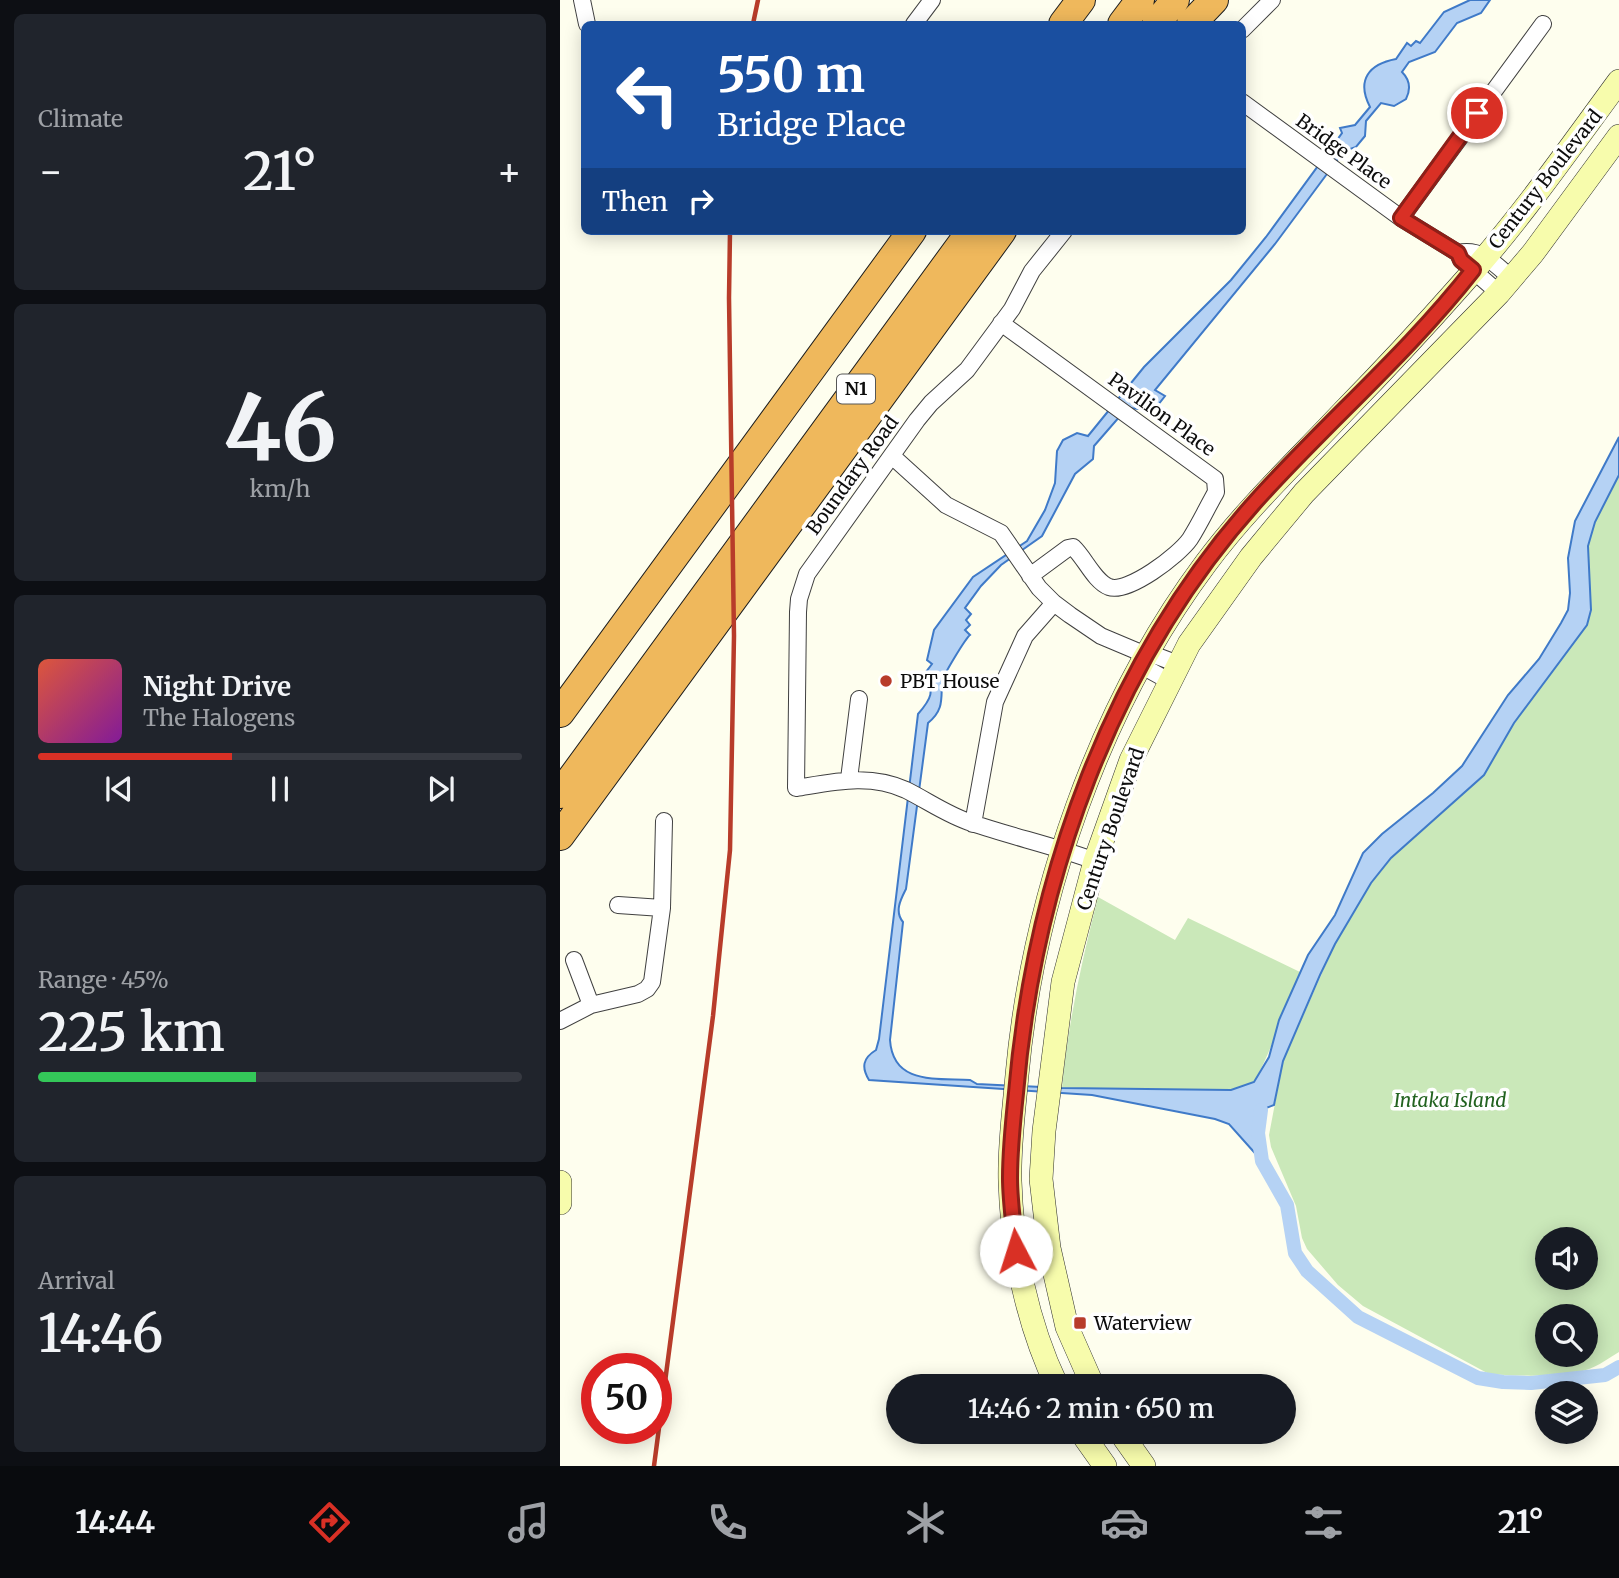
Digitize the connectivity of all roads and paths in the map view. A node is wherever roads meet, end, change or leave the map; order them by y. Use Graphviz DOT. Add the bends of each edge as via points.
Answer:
graph roads {
  1 [pos="582,0"];
  2 [pos="932,0"];
  3 [pos="1081,0"];
  4 [pos="1140,0"];
  5 [pos="1175,0"];
  6 [pos="1214,0"];
  7 [pos="1272,0"];
  8 [pos="586,21"];
  9 [pos="916,21"];
  10 [pos="1065,21"];
  11 [pos="1124,21"];
  12 [pos="1158,21"];
  13 [pos="1194,21"];
  14 [pos="1543,23"];
  15 [pos="1246,26"];
  16 [pos="1619,82"];
  17 [pos="1246,105"];
  18 [pos="1619,136"];
  19 [pos="1401,218"];
  20 [pos="909,235"];
  21 [pos="968,235"];
  22 [pos="999,235"];
  23 [pos="1011,235"];
  24 [pos="1061,235"];
  25 [pos="1473,260"];
  26 [pos="1505,286"];
  27 [pos="1001,323"];
  28 [pos="892,456"];
  29 [pos="758,565"];
  30 [pos="1030,576"];
  31 [pos="1054,603"];
  32 [pos="1143,657"];
  33 [pos="1174,673"];
  34 [pos="859,699"];
  35 [pos="560,713"];
  36 [pos="849,779"];
  37 [pos="560,794"];
  38 [pos="664,821"];
  39 [pos="973,824"];
  40 [pos="560,836"];
  41 [pos="1063,849"];
  42 [pos="1095,861"];
  43 [pos="618,905"];
  44 [pos="662,908"];
  45 [pos="574,960"];
  46 [pos="591,1005"];
  47 [pos="560,1021"];
  48 [pos="560,1182"];
  49 [pos="560,1203"];
  50 [pos="1053,1374"];
  51 [pos="1088,1374"];
  52 [pos="1089,1444"];
  53 [pos="1128,1444"];
  54 [pos="1105,1466"];
  55 [pos="1144,1466"];
  1 -- 8 [label="street"];
  2 -- 9 [label="street"];
  3 -- 10 [label="highway"];
  4 -- 11 [label="highway"];
  5 -- 12 [label="highway"];
  6 -- 13 [label="highway"];
  7 -- 15 [label="street"];
  14 -- 19 [label="street"];
  16 -- 25 [label="main road, Century Boulevard"];
  17 -- 19 [label="street, Bridge Place"];
  18 -- 26 [label="main road, Century Boulevard"];
  19 -- 25 [label="street, Bridge Place"];
  20 -- 35 [label="highway, N1"];
  21 -- 37 [label="highway, N1"];
  22 -- 29 [label="highway"];
  23 -- 29 [label="highway"];
  24 -- 27 [label="street, Boundary Road" via="1032,271"];
  25 -- 26 [label="street, Bridge Place"];
  25 -- 32 [label="main road, Century Boulevard" via="1344,411 1256,501 1205,564"];
  26 -- 33 [label="main road, Century Boulevard" via="1304,493 1251,557 1189,644"];
  27 -- 28 [label="street, Boundary Road"];
  27 -- 30 [label="street, Pavilion Place" via="1217,484 1189,541 1177,554 1124,588 1104,584 1073,547"];
  28 -- 30 [label="street" via="946,505 1001,533"];
  28 -- 36 [label="street, Boundary Road" via="807,574 798,612 796,788"];
  29 -- 40 [label="highway"];
  30 -- 31 [label="street"];
  31 -- 32 [label="street" via="1101,636"];
  31 -- 39 [label="street" via="1025,636 995,702"];
  32 -- 33 [label="street"];
  32 -- 41 [label="main road, Century Boulevard" via="1101,747"];
  33 -- 42 [label="main road, Century Boulevard" via="1131,760"];
  34 -- 36 [label="street"];
  36 -- 39 [label="street" via="884,782"];
  38 -- 44 [label="street"];
  39 -- 41 [label="street"];
  41 -- 42 [label="street"];
  41 -- 50 [label="main road, Century Boulevard" via="1031,977 1010,1179 1016,1251 1029,1309"];
  42 -- 51 [label="main road, Century Boulevard" via="1063,982 1041,1179 1049,1248 1067,1327"];
  43 -- 44 [label="street"];
  44 -- 46 [label="street" via="654,975 647,989"];
  45 -- 46 [label="street"];
  46 -- 47 [label="street"];
  48 -- 49 [label="main road"];
  52 -- 54 [label="main road"];
  53 -- 55 [label="main road"];
}
